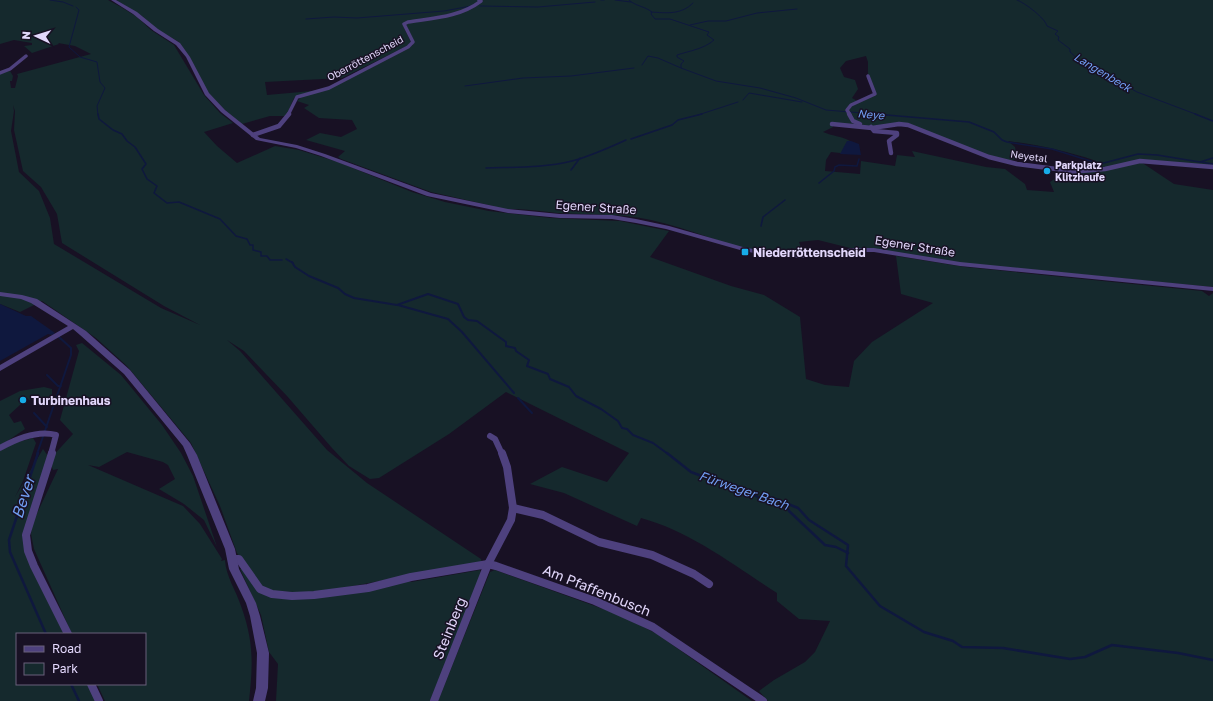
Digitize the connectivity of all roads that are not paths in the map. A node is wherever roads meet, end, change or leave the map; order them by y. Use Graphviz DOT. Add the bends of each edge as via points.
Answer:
graph roads {
  1 [pos="113,0"];
  2 [pos="480,1"];
  3 [pos="26,56"];
  4 [pos="0,72"];
  5 [pos="868,76"];
  6 [pos="832,124"];
  7 [pos="872,128"];
  8 [pos="253,135"];
  9 [pos="891,153"];
  10 [pos="1213,167"];
  11 [pos="1213,289"];
  12 [pos="0,294"];
  13 [pos="73,326"];
  14 [pos="0,368"];
  15 [pos="490,436"];
  16 [pos="0,448"];
  17 [pos="513,508"];
  18 [pos="232,559"];
  19 [pos="488,564"];
  20 [pos="709,584"];
  21 [pos="68,633"];
  22 [pos="91,685"];
  23 [pos="99,701"];
  24 [pos="259,701"];
  25 [pos="434,701"];
  26 [pos="763,701"];
  1 -- 8 [label="street, Egener Straße" via="178,44 188,57 207,94 223,111"];
  2 -- 8 [label="street, Oberröttenscheid" via="474,8 460,13 404,24 413,42 408,47 329,88 297,97 279,127"];
  3 -- 4 [label="street" via="10,69"];
  5 -- 7 [label="street, Neyetal" via="875,94 848,107 848,113 853,121"];
  6 -- 7 [label="street, Neyetal"];
  7 -- 9 [label="street, Neyetal" via="874,131 897,133 889,141"];
  7 -- 10 [label="street, Neyetal" via="908,125 989,157 1069,172 1140,161"];
  8 -- 11 [label="street, Egener Straße" via="261,140 323,155 443,198 508,211 636,220 763,254 795,256 874,250 960,264"];
  12 -- 13 [label="street" via="34,301"];
  13 -- 14 [label="street"];
  13 -- 18 [label="street" via="127,372 187,445 216,513"];
  15 -- 17 [label="street" via="499,446 507,467"];
  16 -- 21 [label="street" via="15,440 38,435 55,434 57,439 26,535 28,551 34,566"];
  17 -- 19 [label="street, Steinberg" via="511,520"];
  17 -- 20 [label="street" via="543,515 599,542 652,555 694,574"];
  18 -- 19 [label="street" via="239,559 260,589 272,594 292,596 368,588 411,577"];
  18 -- 24 [label="street" via="259,630 263,666"];
  19 -- 25 [label="street, Steinberg"];
  19 -- 26 [label="street, Am Pfaffenbusch" via="595,601 653,627"];
  22 -- 23 [label="street"];
}
